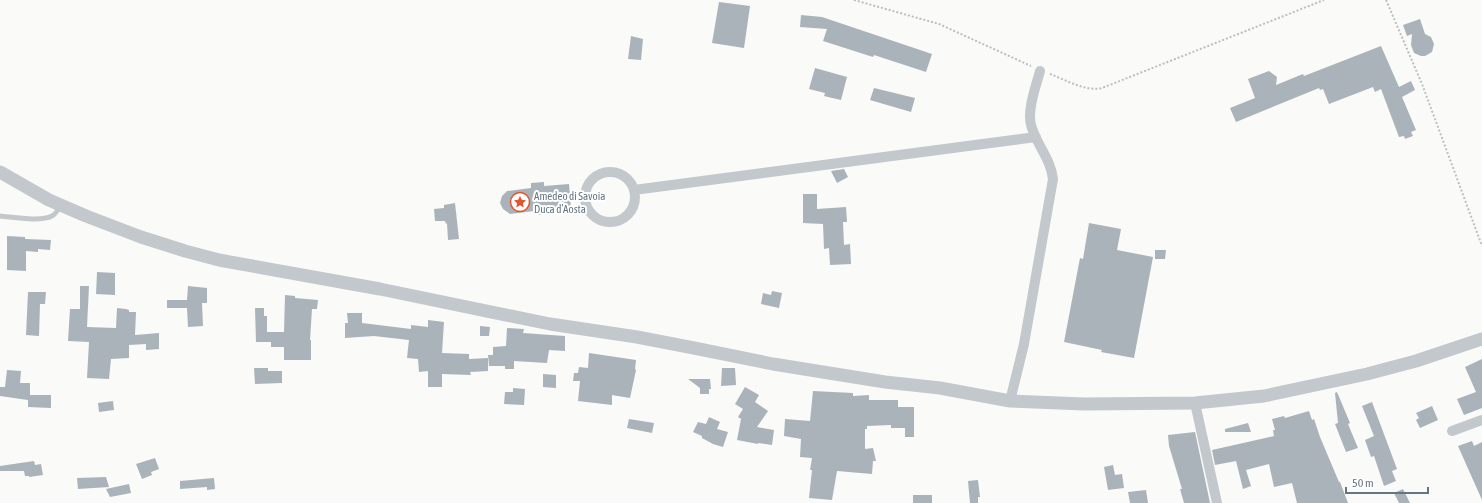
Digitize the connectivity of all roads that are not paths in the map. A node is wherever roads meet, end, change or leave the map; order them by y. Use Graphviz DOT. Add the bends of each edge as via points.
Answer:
graph roads {
  1 [pos="1040,71"];
  2 [pos="1036,137"];
  3 [pos="0,172"];
  4 [pos="634,190"];
  5 [pos="61,205"];
  6 [pos="0,216"];
  7 [pos="1482,339"];
  8 [pos="1010,401"];
  9 [pos="1195,403"];
  10 [pos="1482,420"];
  11 [pos="1452,431"];
  12 [pos="1217,503"];
  1 -- 2 [label="street" via="1030,115"];
  2 -- 4 [label="street"];
  2 -- 8 [label="street" via="1051,166 1054,179 1024,344"];
  3 -- 5 [label="street"];
  4 -- 4 [label="street" via="624,177 608,173 593,179 588,185 585,201 592,215 599,220 619,220 634,206"];
  5 -- 6 [label="lane" via="52,216 44,218"];
  5 -- 8 [label="street" via="142,237 219,260 773,364 940,388"];
  7 -- 9 [label="street" via="1367,374 1264,396"];
  8 -- 9 [label="street" via="1084,404"];
  9 -- 12 [label="street"];
  10 -- 11 [label="street"];
}
